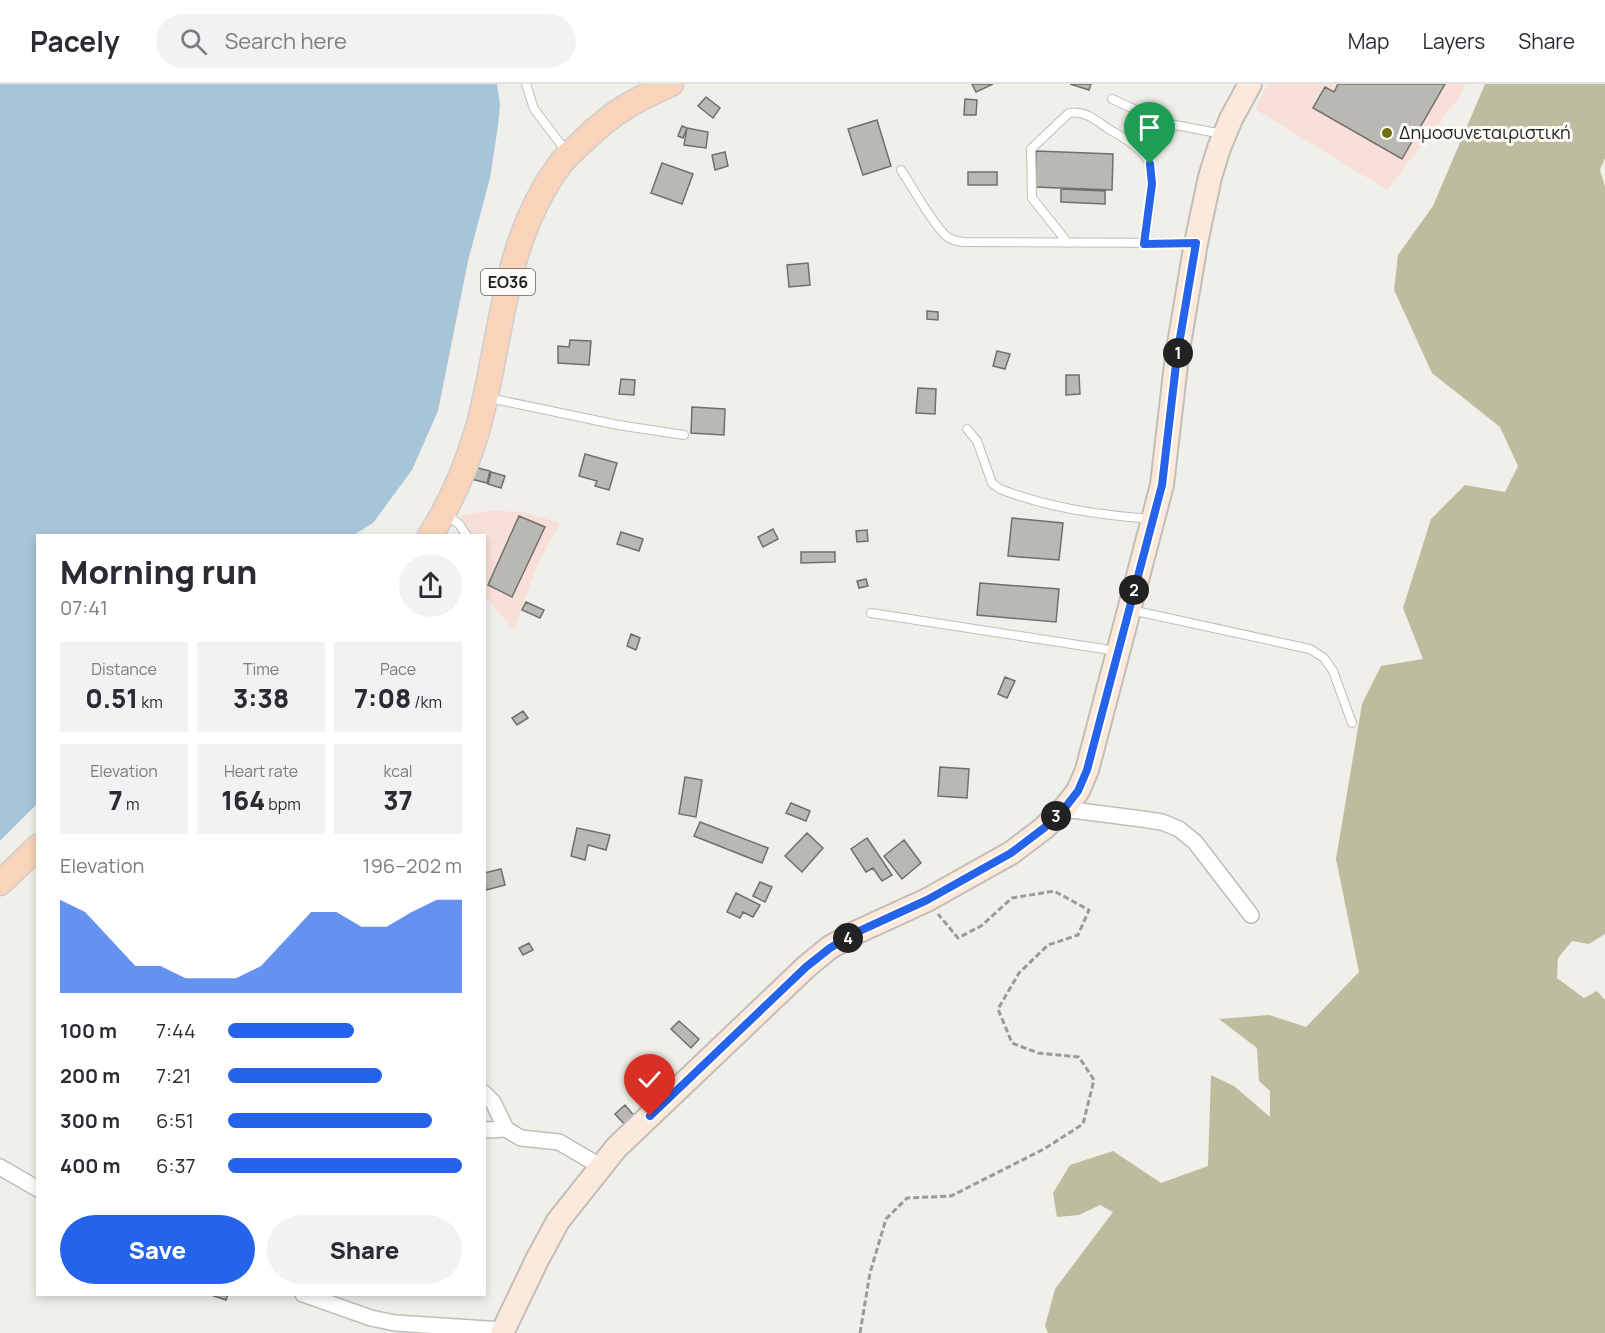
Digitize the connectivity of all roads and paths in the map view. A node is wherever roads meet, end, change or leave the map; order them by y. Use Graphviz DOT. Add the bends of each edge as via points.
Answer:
graph roads {
  1 [pos="526,84"];
  2 [pos="671,84"];
  3 [pos="1250,84"];
  4 [pos="1112,99"];
  5 [pos="1225,134"];
  6 [pos="569,155"];
  7 [pos="901,170"];
  8 [pos="1068,243"];
  9 [pos="1196,243"];
  10 [pos="1144,244"];
  11 [pos="485,397"];
  12 [pos="967,429"];
  13 [pos="684,435"];
  14 [pos="444,513"];
  15 [pos="1153,520"];
  16 [pos="431,534"];
  17 [pos="465,534"];
  18 [pos="1129,610"];
  19 [pos="871,613"];
  20 [pos="1118,651"];
  21 [pos="1352,723"];
  22 [pos="1064,809"];
  23 [pos="36,849"];
  24 [pos="0,883"];
  25 [pos="927,900"];
  26 [pos="1251,915"];
  27 [pos="486,1095"];
  28 [pos="506,1129"];
  29 [pos="486,1130"];
  30 [pos="600,1166"];
  31 [pos="0,1167"];
  32 [pos="36,1188"];
  33 [pos="309,1296"];
  34 [pos="503,1331"];
  35 [pos="860,1333"];
  1 -- 6 [label="lane" via="534,109"];
  2 -- 6 [label="main road, ΕΟ36" via="634,100 605,120"];
  3 -- 5 [label="main road"];
  4 -- 5 [label="lane" via="1164,123"];
  5 -- 9 [label="main road" via="1210,177"];
  6 -- 11 [label="main road, ΕΟ36" via="561,162 525,226 510,272"];
  7 -- 8 [label="lane" via="944,235 952,240"];
  8 -- 10 [label="lane"];
  8 -- 10 [label="lane" via="1032,198 1031,149 1069,113 1076,112 1125,139 1150,164 1152,184"];
  9 -- 10 [label="lane"];
  9 -- 15 [label="main road" via="1177,356 1162,485"];
  11 -- 13 [label="lane"];
  11 -- 14 [label="main road, ΕΟ36" via="476,432"];
  12 -- 15 [label="lane" via="976,441 987,474 1000,489 1065,509"];
  14 -- 16 [label="main road, ΕΟ36"];
  14 -- 17 [label="lane"];
  15 -- 18 [label="main road"];
  18 -- 20 [label="main road"];
  18 -- 21 [label="lane" via="1310,649 1324,658 1333,671"];
  19 -- 20 [label="lane"];
  20 -- 22 [label="main road" via="1087,770"];
  22 -- 25 [label="main road" via="1011,853"];
  22 -- 26 [label="street" via="1162,822 1179,829 1195,842"];
  23 -- 24 [label="main road"];
  25 -- 30 [label="main road" via="855,933 806,967"];
  25 -- 35 [label="path" via="958,938 981,926 1012,898 1054,891 1089,910 1078,935 1048,945 1019,973 998,1009 1012,1042 1038,1053 1079,1057 1094,1080 1083,1124 1034,1155 951,1196 907,1198 886,1219 870,1272"];
  27 -- 28 [label="street"];
  28 -- 29 [label="street"];
  28 -- 30 [label="street" via="521,1138 559,1142"];
  30 -- 34 [label="main road" via="558,1221"];
  31 -- 32 [label="street"];
  33 -- 34 [label="street" via="395,1323"];
}
